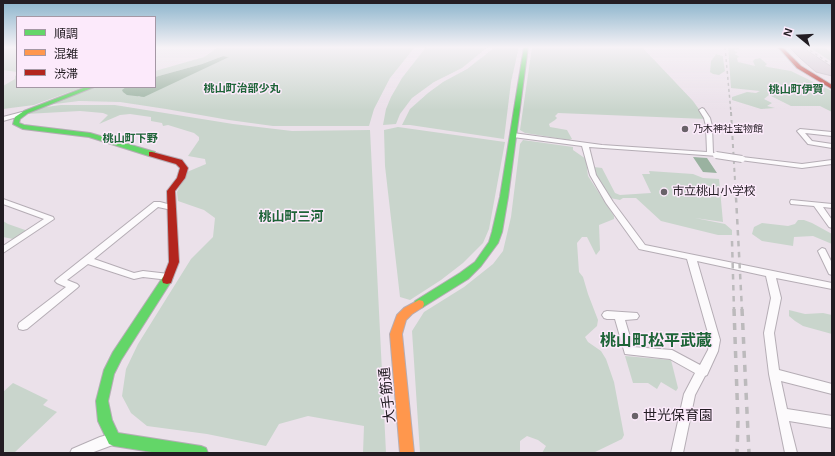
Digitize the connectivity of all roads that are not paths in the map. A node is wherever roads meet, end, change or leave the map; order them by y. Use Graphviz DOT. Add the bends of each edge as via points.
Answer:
graph roads {
  1 [pos="523,68"];
  2 [pos="801,68"];
  3 [pos="88,88"];
  4 [pos="832,88"];
  5 [pos="702,110"];
  6 [pos="22,114"];
  7 [pos="3,119"];
  8 [pos="832,134"];
  9 [pos="513,135"];
  10 [pos="584,145"];
  11 [pos="832,146"];
  12 [pos="713,155"];
  13 [pos="831,162"];
  14 [pos="3,201"];
  15 [pos="794,202"];
  16 [pos="816,204"];
  17 [pos="832,206"];
  18 [pos="172,208"];
  19 [pos="832,225"];
  20 [pos="3,250"];
  21 [pos="822,251"];
  22 [pos="691,257"];
  23 [pos="87,260"];
  24 [pos="832,272"];
  25 [pos="770,273"];
  26 [pos="169,277"];
  27 [pos="832,286"];
  28 [pos="607,315"];
  29 [pos="619,315"];
  30 [pos="634,316"];
  31 [pos="23,326"];
  32 [pos="703,372"];
  33 [pos="774,374"];
  34 [pos="832,389"];
  35 [pos="782,414"];
  36 [pos="832,422"];
  37 [pos="114,439"];
  38 [pos="76,453"];
  39 [pos="201,453"];
  40 [pos="407,453"];
  41 [pos="677,453"];
  42 [pos="791,453"];
  1 -- 9 [label="street"];
  2 -- 4 [label="street"];
  3 -- 6 [label="street"];
  5 -- 12 [label="street" via="709,126"];
  6 -- 7 [label="street"];
  6 -- 18 [label="street" via="16,122 20,126 90,135 180,162 184,168 181,178 171,191"];
  8 -- 11 [label="street" via="800,131 810,143"];
  9 -- 10 [label="street"];
  9 -- 40 [label="street, 大手筋通" via="497,232 490,250 464,276 408,311 399,321 396,334"];
  10 -- 12 [label="street"];
  10 -- 22 [label="street" via="593,175 642,247"];
  12 -- 13 [label="street, bridge" via="796,165"];
  14 -- 20 [label="street" via="50,219"];
  15 -- 16 [label="street"];
  16 -- 17 [label="street"];
  16 -- 19 [label="street"];
  18 -- 23 [label="street" via="157,204"];
  18 -- 26 [label="street" via="174,262"];
  21 -- 24 [label="street"];
  22 -- 25 [label="street"];
  22 -- 32 [label="street" via="715,340 714,351"];
  23 -- 26 [label="street" via="134,276 143,274"];
  23 -- 31 [label="street" via="60,281 74,286"];
  25 -- 27 [label="street"];
  25 -- 33 [label="street" via="776,298 769,333"];
  26 -- 37 [label="street" via="117,356 106,380 103,414"];
  28 -- 29 [label="street"];
  29 -- 30 [label="street"];
  29 -- 32 [label="street" via="629,351 672,355"];
  32 -- 41 [label="street" via="690,394"];
  33 -- 34 [label="street"];
  33 -- 35 [label="street"];
  35 -- 36 [label="street"];
  35 -- 42 [label="street"];
  37 -- 38 [label="street"];
  37 -- 39 [label="street"];
}
